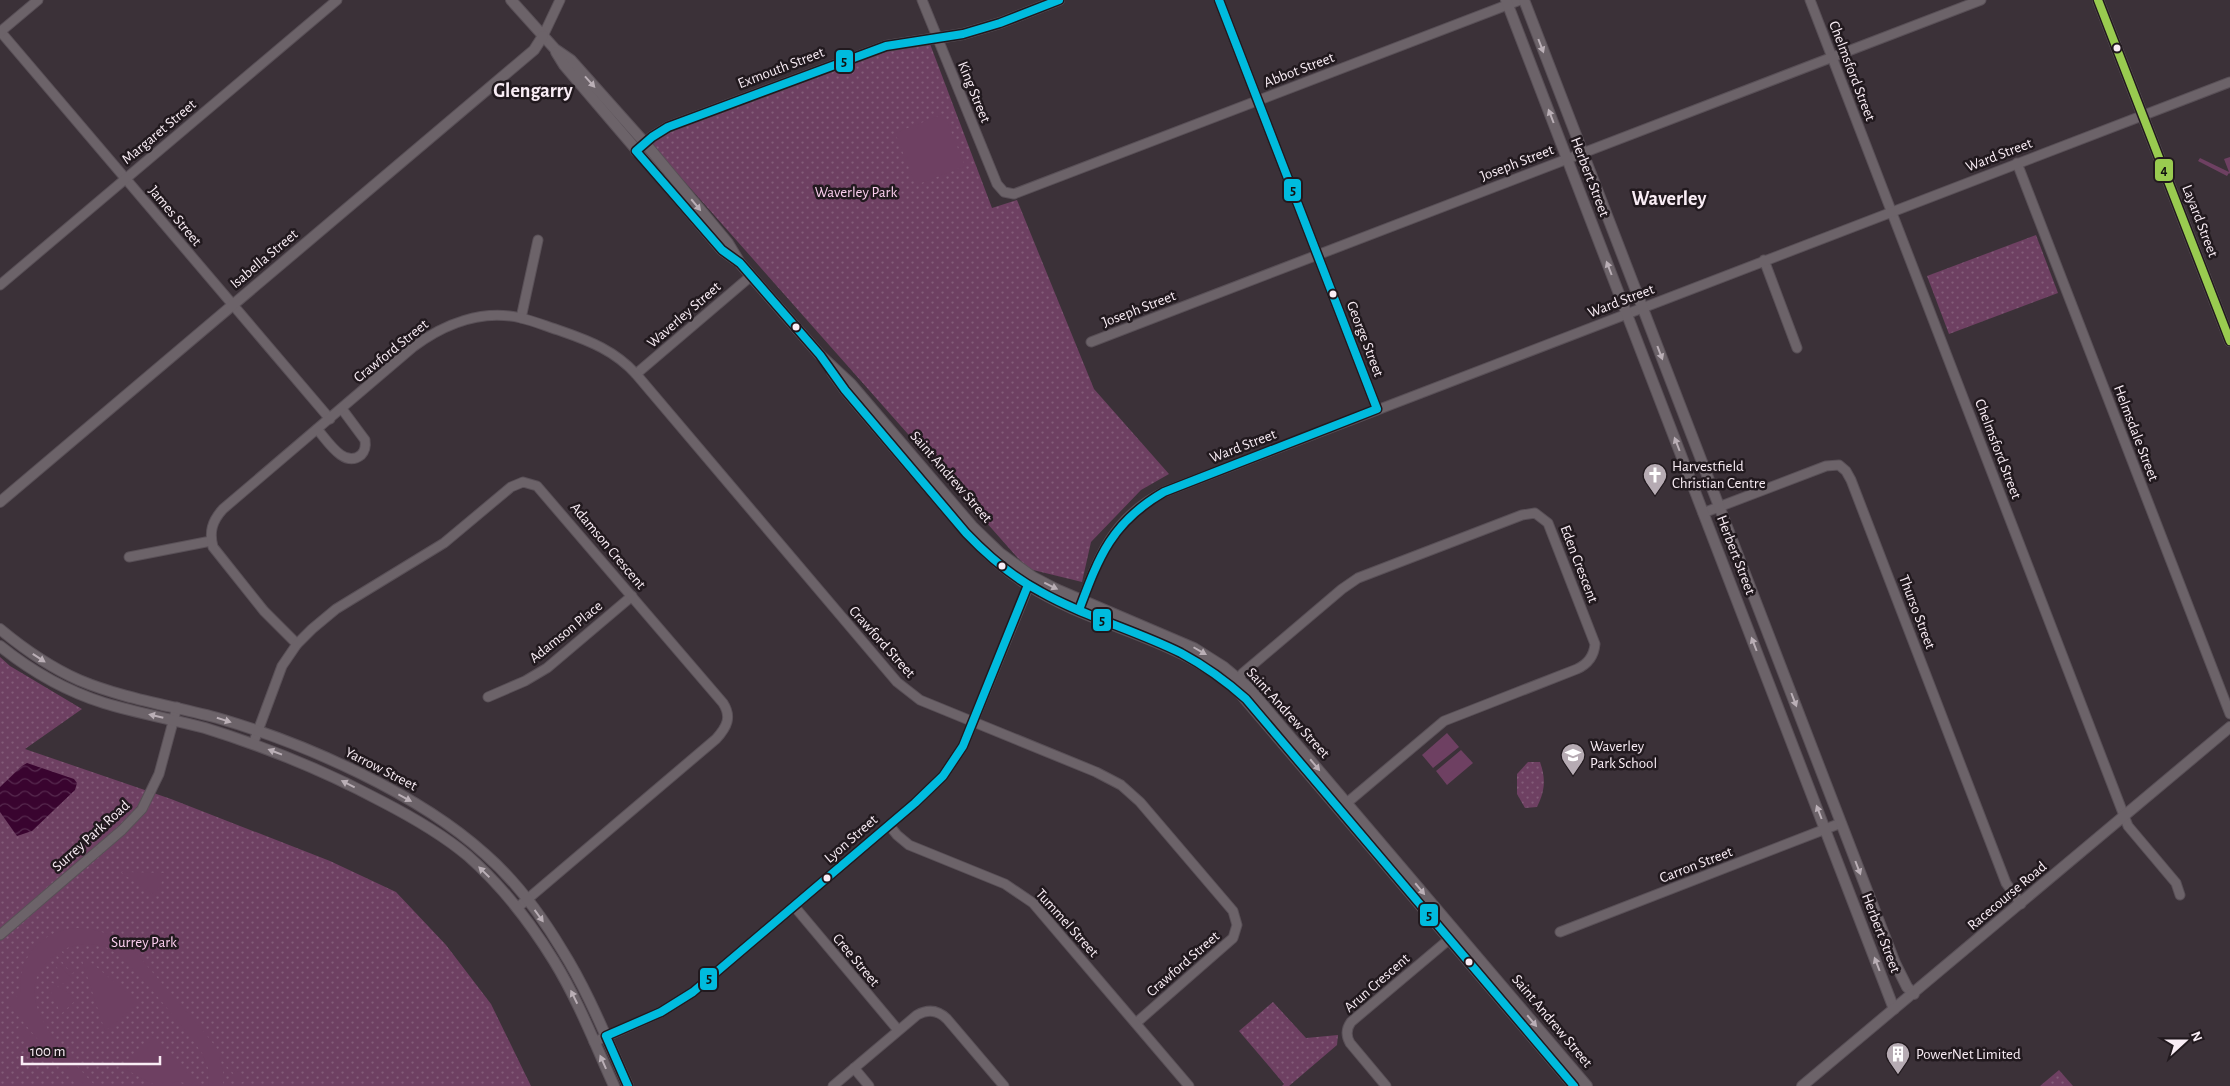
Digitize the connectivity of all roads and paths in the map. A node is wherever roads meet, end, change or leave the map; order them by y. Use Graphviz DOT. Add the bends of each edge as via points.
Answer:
graph roads {
  1 [pos="38,0"];
  2 [pos="337,0"];
  3 [pos="511,0"];
  4 [pos="560,0"];
  5 [pos="922,0"];
  6 [pos="1059,0"];
  7 [pos="1219,0"];
  8 [pos="1520,0"];
  9 [pos="1524,0"];
  10 [pos="1810,0"];
  11 [pos="1982,0"];
  12 [pos="2098,0"];
  13 [pos="1507,2"];
  14 [pos="0,32"];
  15 [pos="543,36"];
  16 [pos="937,38"];
  17 [pos="555,49"];
  18 [pos="1832,57"];
  19 [pos="2230,82"];
  20 [pos="1258,101"];
  21 [pos="2143,115"];
  22 [pos="645,143"];
  23 [pos="636,151"];
  24 [pos="1583,153"];
  25 [pos="1567,159"];
  26 [pos="2017,163"];
  27 [pos="126,179"];
  28 [pos="1004,192"];
  29 [pos="1892,211"];
  30 [pos="538,240"];
  31 [pos="1318,255"];
  32 [pos="1764,260"];
  33 [pos="740,262"];
  34 [pos="751,276"];
  35 [pos="0,285"];
  36 [pos="232,305"];
  37 [pos="1642,307"];
  38 [pos="1626,313"];
  39 [pos="521,318"];
  40 [pos="2230,341"];
  41 [pos="1091,342"];
  42 [pos="1797,348"];
  43 [pos="636,374"];
  44 [pos="342,409"];
  45 [pos="1377,409"];
  46 [pos="330,419"];
  47 [pos="317,429"];
  48 [pos="0,502"];
  49 [pos="1719,507"];
  50 [pos="1703,513"];
  51 [pos="211,540"];
  52 [pos="129,557"];
  53 [pos="1031,581"];
  54 [pos="632,596"];
  55 [pos="1080,605"];
  56 [pos="0,629"];
  57 [pos="297,644"];
  58 [pos="0,646"];
  59 [pos="1781,668"];
  60 [pos="1766,674"];
  61 [pos="1235,682"];
  62 [pos="488,697"];
  63 [pos="177,707"];
  64 [pos="2230,714"];
  65 [pos="174,720"];
  66 [pos="973,722"];
  67 [pos="2230,727"];
  68 [pos="258,731"];
  69 [pos="253,744"];
  70 [pos="1343,806"];
  71 [pos="2124,817"];
  72 [pos="1841,823"];
  73 [pos="889,825"];
  74 [pos="1825,830"];
  75 [pos="2180,895"];
  76 [pos="526,899"];
  77 [pos="2020,904"];
  78 [pos="794,906"];
  79 [pos="517,908"];
  80 [pos="1560,932"];
  81 [pos="0,936"];
  82 [pos="1453,936"];
  83 [pos="1914,994"];
  84 [pos="1894,1009"];
  85 [pos="1136,1022"];
  86 [pos="898,1030"];
  87 [pos="606,1036"];
  88 [pos="594,1042"];
  89 [pos="854,1068"];
  90 [pos="1580,1085"];
  91 [pos="614,1086"];
  92 [pos="628,1086"];
  93 [pos="833,1086"];
  94 [pos="869,1086"];
  95 [pos="1004,1086"];
  96 [pos="1189,1086"];
  97 [pos="1386,1086"];
  98 [pos="1802,1086"];
  1 -- 14 [label="street"];
  2 -- 27 [label="street, Margaret Street"];
  3 -- 15 [label="street, Saint Andrew Street"];
  4 -- 15 [label="street"];
  5 -- 16 [label="street, King Street"];
  6 -- 16 [label="street, Exmouth Street" via="980,29"];
  7 -- 20 [label="street, George Street"];
  8 -- 13 [label="street, Abbot Street"];
  9 -- 24 [label="street, Herbert Street, one-way"];
  10 -- 18 [label="street, Chelmsford Street"];
  11 -- 18 [label="street, Joseph Street"];
  12 -- 21 [label="street, Layard Street"];
  13 -- 20 [label="street, Abbot Street"];
  25 -- 13 [label="street, Herbert Street, one-way"];
  14 -- 27 [label="street, James Street"];
  15 -- 17 [label="street, Saint Andrew Street"];
  15 -- 36 [label="street, Isabella Street" via="534,50"];
  16 -- 22 [label="street, Exmouth Street" via="900,43 866,53 668,127"];
  16 -- 28 [label="street, King Street" via="992,174"];
  17 -- 22 [label="street, Saint Andrew Street, one-way" via="571,60"];
  17 -- 23 [label="street, Saint Andrew Street" via="564,66"];
  18 -- 24 [label="street, Joseph Street"];
  18 -- 29 [label="street, Chelmsford Street"];
  19 -- 21 [label="street, Ward Street"];
  20 -- 28 [label="street, Abbot Street" via="1022,192"];
  20 -- 31 [label="street, George Street"];
  21 -- 26 [label="street, Ward Street"];
  21 -- 40 [label="street, Layard Street"];
  22 -- 23 [label="street, Exmouth Street"];
  22 -- 33 [label="street, Saint Andrew Street, one-way"];
  23 -- 33 [label="street, Saint Andrew Street" via="722,250"];
  24 -- 25 [label="street, Joseph Street"];
  24 -- 37 [label="street, Herbert Street"];
  25 -- 31 [label="street, Joseph Street"];
  38 -- 25 [label="street, Herbert Street, one-way"];
  26 -- 29 [label="street, Ward Street"];
  26 -- 64 [label="street, Helmsdale Street"];
  27 -- 35 [label="street, Margaret Street"];
  27 -- 36 [label="street, James Street"];
  29 -- 32 [label="street, Ward Street"];
  29 -- 71 [label="street, Chelmsford Street"];
  30 -- 39 [label="street"];
  31 -- 41 [label="street, Joseph Street"];
  31 -- 45 [label="street, George Street"];
  32 -- 37 [label="street, Ward Street"];
  32 -- 42 [label="street"];
  33 -- 34 [label="street, Saint Andrew Street"];
  34 -- 43 [label="street, Waverley Street"];
  34 -- 53 [label="street, Saint Andrew Street" via="820,355 851,384 982,536"];
  36 -- 46 [label="street, James Street"];
  36 -- 48 [label="street, Isabella Street"];
  37 -- 38 [label="street, Ward Street"];
  37 -- 49 [label="street, Herbert Street, one-way"];
  38 -- 45 [label="street, Ward Street"];
  50 -- 38 [label="street, Herbert Street, one-way"];
  39 -- 43 [label="street, Crawford Street" via="597,344"];
  39 -- 44 [label="street, Crawford Street" via="480,316 444,327 414,347"];
  43 -- 66 [label="street, Crawford Street" via="897,682 920,700"];
  44 -- 46 [label="street, Crawford Street"];
  44 -- 47 [label="street" via="365,440 364,451 360,455 350,459 343,457"];
  45 -- 55 [label="street, Ward Street" via="1150,499 1130,514 1108,540"];
  46 -- 47 [label="street, Crawford Street"];
  47 -- 51 [label="street, Crawford Street" via="222,510 212,524"];
  49 -- 50 [label="street, Thurso Street"];
  49 -- 59 [label="street, Herbert Street"];
  49 -- 77 [label="street, Thurso Street" via="1826,466 1839,465 1846,471 2006,883"];
  60 -- 50 [label="street, Herbert Street, one-way"];
  51 -- 52 [label="street"];
  51 -- 57 [label="street" via="229,569"];
  53 -- 55 [label="street, Saint Andrew Street"];
  53 -- 66 [label="street, Lyon Street"];
  54 -- 57 [label="street, Adamson Crescent" via="545,493 537,486 522,482 511,487 444,543 328,614"];
  54 -- 62 [label="street, Adamson Place" via="547,668"];
  54 -- 76 [label="street, Adamson Crescent" via="723,703 728,721 726,727 716,739"];
  55 -- 61 [label="street, Saint Andrew Street" via="1189,645 1215,660"];
  56 -- 63 [label="street, Yarrow Street, one-way" via="47,663 80,680"];
  57 -- 68 [label="street, Adamson Crescent" via="282,666"];
  65 -- 58 [label="street, Yarrow Street, one-way" via="104,703 74,692 38,673"];
  59 -- 60 [label="street"];
  59 -- 72 [label="street, Herbert Street, one-way"];
  74 -- 60 [label="street, Herbert Street, one-way"];
  61 -- 70 [label="street, Saint Andrew Street" via="1258,697"];
  61 -- 70 [label="street, Eden Crescent" via="1358,578 1522,514 1535,513 1548,523 1595,644 1588,662 1444,721"];
  63 -- 65 [label="street, Surrey Park Road"];
  63 -- 68 [label="street, Yarrow Street, one-way"];
  65 -- 69 [label="street, Yarrow Street"];
  65 -- 81 [label="street, Surrey Park Road" via="156,782 137,815"];
  66 -- 73 [label="street, Lyon Street" via="959,753 943,776"];
  66 -- 85 [label="street, Crawford Street" via="1121,785 1140,802 1233,911 1237,925 1233,938"];
  67 -- 71 [label="street, Racecourse Road"];
  68 -- 69 [label="street, Adamson Crescent"];
  68 -- 76 [label="street, Yarrow Street, one-way" via="350,770 435,816 487,856"];
  79 -- 69 [label="street, Yarrow Street, one-way" via="486,873 434,830 340,780"];
  70 -- 82 [label="street, Saint Andrew Street"];
  71 -- 75 [label="street, Chelmsford Street" via="2176,883"];
  71 -- 77 [label="street, Racecourse Road"];
  72 -- 74 [label="street, Carron Street"];
  72 -- 83 [label="street, Herbert Street, one-way" via="1895,963"];
  73 -- 78 [label="street, Lyon Street"];
  73 -- 85 [label="street, Tummel Street" via="909,845 1005,884 1024,896 1048,918"];
  74 -- 80 [label="street, Carron Street"];
  84 -- 74 [label="street, Herbert Street, one-way"];
  76 -- 79 [label="street, Adamson Crescent"];
  76 -- 87 [label="street, Yarrow Street, one-way" via="574,970"];
  77 -- 83 [label="street, Racecourse Road"];
  78 -- 86 [label="street, Cree Street"];
  78 -- 87 [label="street, Lyon Street" via="685,998"];
  88 -- 79 [label="street, Yarrow Street, one-way" via="554,962"];
  82 -- 90 [label="street, Saint Andrew Street"];
  82 -- 97 [label="street, Arun Crescent" via="1351,1022 1348,1028 1350,1043"];
  83 -- 84 [label="street, Racecourse Road"];
  84 -- 98 [label="street, Racecourse Road"];
  85 -- 96 [label="street, Tummel Street"];
  86 -- 89 [label="street"];
  86 -- 95 [label="street" via="922,1012 942,1014"];
  87 -- 88 [label="street, Lyon Street"];
  87 -- 92 [label="street, Yarrow Street"];
  91 -- 88 [label="street, Yarrow Street, one-way"];
  89 -- 93 [label="street"];
  89 -- 94 [label="street"];
}
